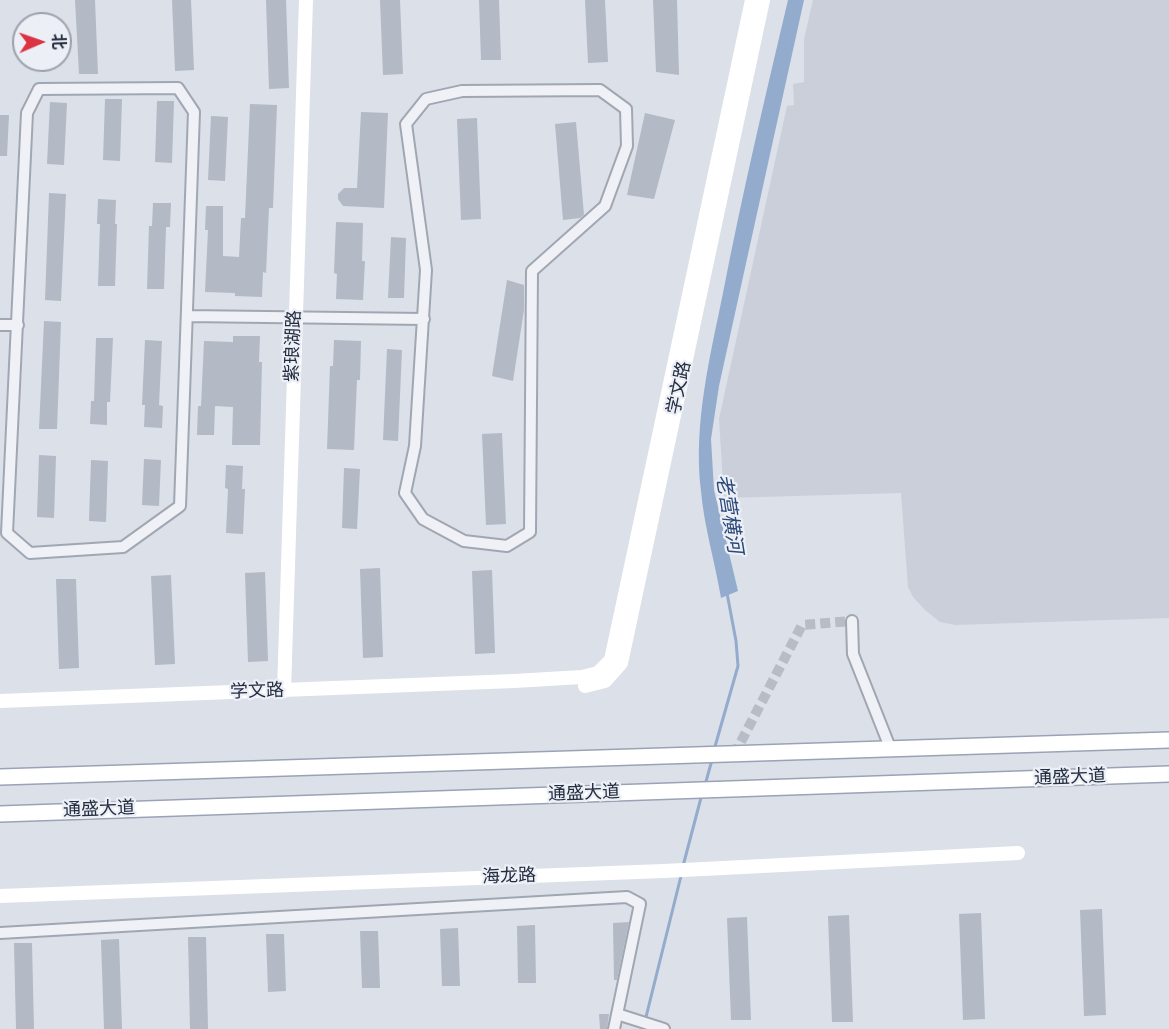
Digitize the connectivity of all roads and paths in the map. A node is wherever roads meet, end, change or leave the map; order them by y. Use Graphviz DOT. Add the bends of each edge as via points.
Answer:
graph roads {
  1 [pos="306,0"];
  2 [pos="752,0"];
  3 [pos="763,0"];
  4 [pos="187,316"];
  5 [pos="295,317"];
  6 [pos="424,319"];
  7 [pos="0,325"];
  8 [pos="18,325"];
  9 [pos="852,621"];
  10 [pos="514,681"];
  11 [pos="284,691"];
  12 [pos="0,701"];
  13 [pos="1169,740"];
  14 [pos="891,750"];
  15 [pos="1169,774"];
  16 [pos="0,777"];
  17 [pos="0,814"];
  18 [pos="1018,853"];
  19 [pos="0,896"];
  20 [pos="0,933"];
  21 [pos="617,1014"];
  22 [pos="614,1029"];
  23 [pos="664,1029"];
  1 -- 5 [label="street, 紫琅湖路"];
  2 -- 10 [label="street, 学文路" via="611,660 598,673 582,677"];
  3 -- 10 [label="street, 学文路" via="621,663 605,681 582,687"];
  4 -- 5 [label="street"];
  4 -- 8 [label="street" via="180,506 123,547 30,553 7,533"];
  4 -- 8 [label="street" via="194,112 178,88 39,89 27,113"];
  5 -- 6 [label="street"];
  5 -- 11 [label="street, 紫琅湖路"];
  6 -- 6 [label="street" via="415,446 405,493 423,519 464,541 507,546 530,532 532,271 605,206 627,146 626,110 600,90 462,91 426,99 406,124 426,270"];
  7 -- 8 [label="street"];
  9 -- 14 [label="street" via="853,654"];
  10 -- 11 [label="street, 学文路"];
  11 -- 12 [label="street, 学文路"];
  13 -- 14 [label="main road, 通盛大道"];
  14 -- 16 [label="main road, 通盛大道"];
  15 -- 17 [label="main road, 通盛大道"];
  18 -- 19 [label="street, 海龙路" via="664,871"];
  20 -- 21 [label="street" via="627,897 640,904"];
  21 -- 22 [label="street"];
  21 -- 23 [label="street"];
}
